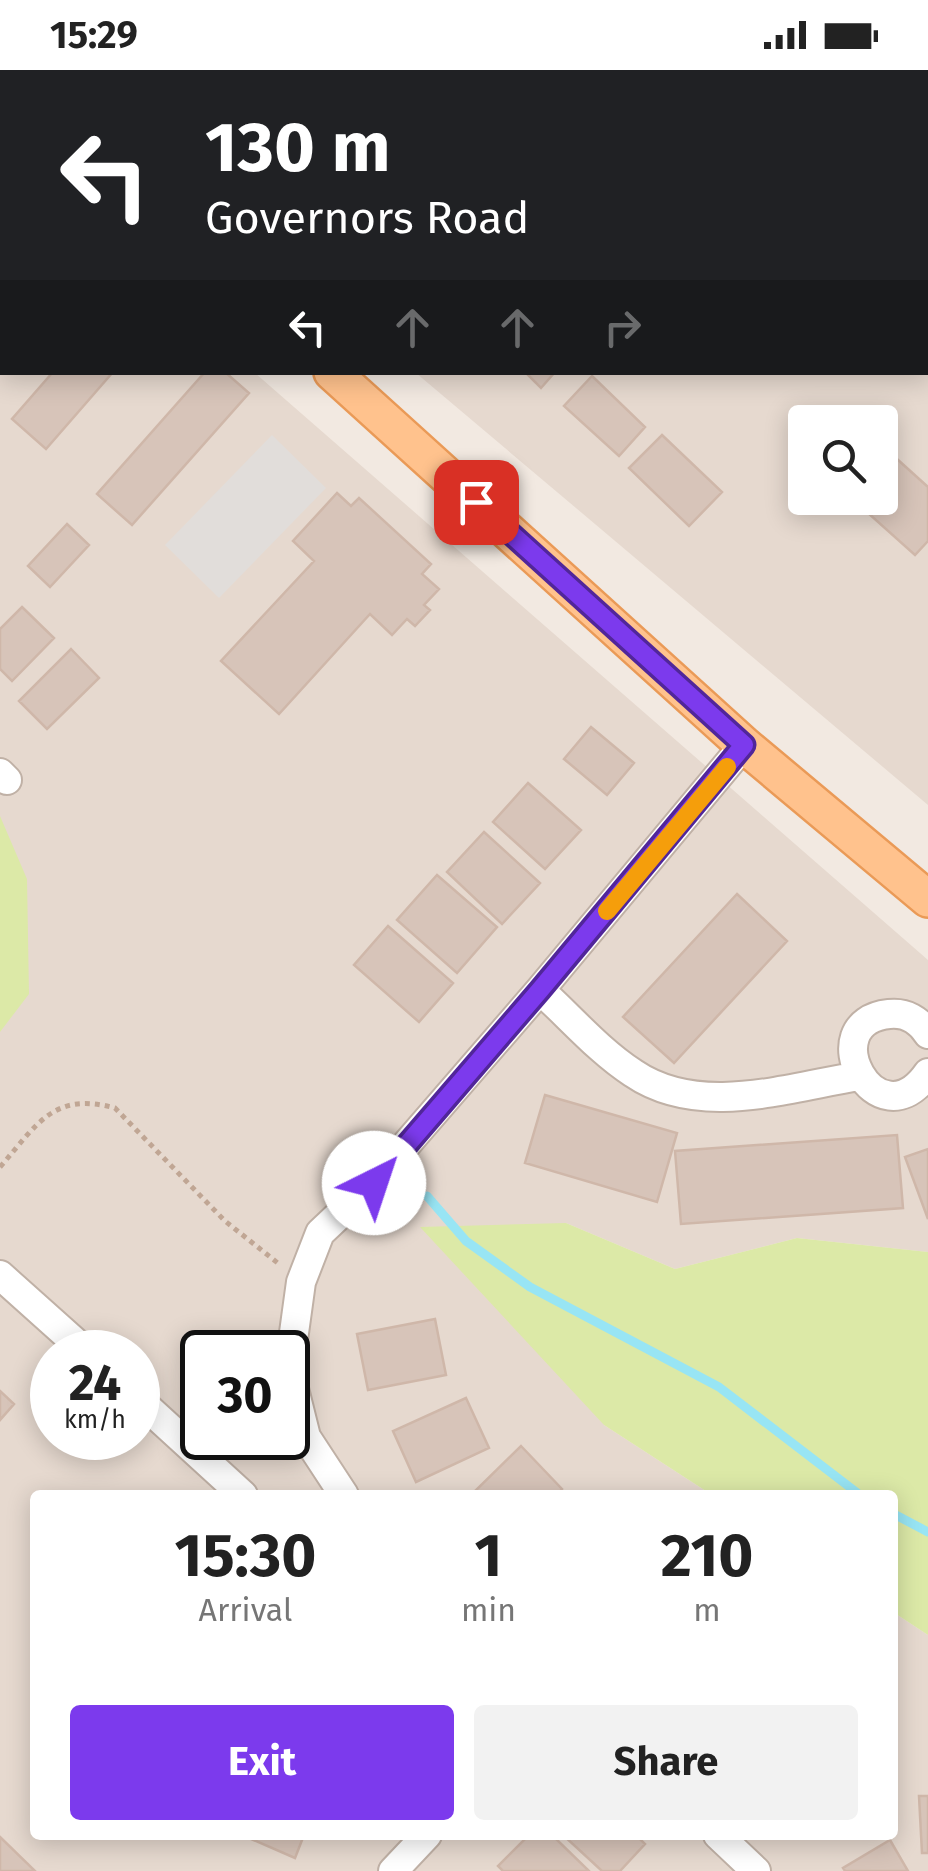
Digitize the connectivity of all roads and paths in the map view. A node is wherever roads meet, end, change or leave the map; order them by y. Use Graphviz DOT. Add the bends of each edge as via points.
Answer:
graph roads {
  1 [pos="335,375"];
  2 [pos="744,745"];
  3 [pos="928,899"];
  4 [pos="540,990"];
  5 [pos="928,1034"];
  6 [pos="928,1073"];
  7 [pos="859,1076"];
  8 [pos="0,1166"];
  9 [pos="281,1266"];
  10 [pos="0,1275"];
  11 [pos="61,1330"];
  12 [pos="160,1419"];
  13 [pos="238,1490"];
  14 [pos="341,1490"];
  15 [pos="422,1840"];
  16 [pos="723,1840"];
  17 [pos="393,1871"];
  18 [pos="756,1871"];
  1 -- 2 [label="main road"];
  2 -- 3 [label="main road"];
  2 -- 4 [label="street"];
  4 -- 7 [label="street" via="630,1072 677,1094 730,1097"];
  4 -- 14 [label="street" via="374,1183 320,1233 301,1282 290,1369 306,1437"];
  5 -- 7 [label="street" via="908,1016 871,1020 853,1045"];
  6 -- 7 [label="street" via="915,1088 890,1094"];
  8 -- 9 [label="path" via="52,1109 92,1102 115,1108 225,1221"];
  10 -- 11 [label="street"];
  12 -- 13 [label="street"];
  15 -- 17 [label="street"];
  16 -- 18 [label="street"];
}
